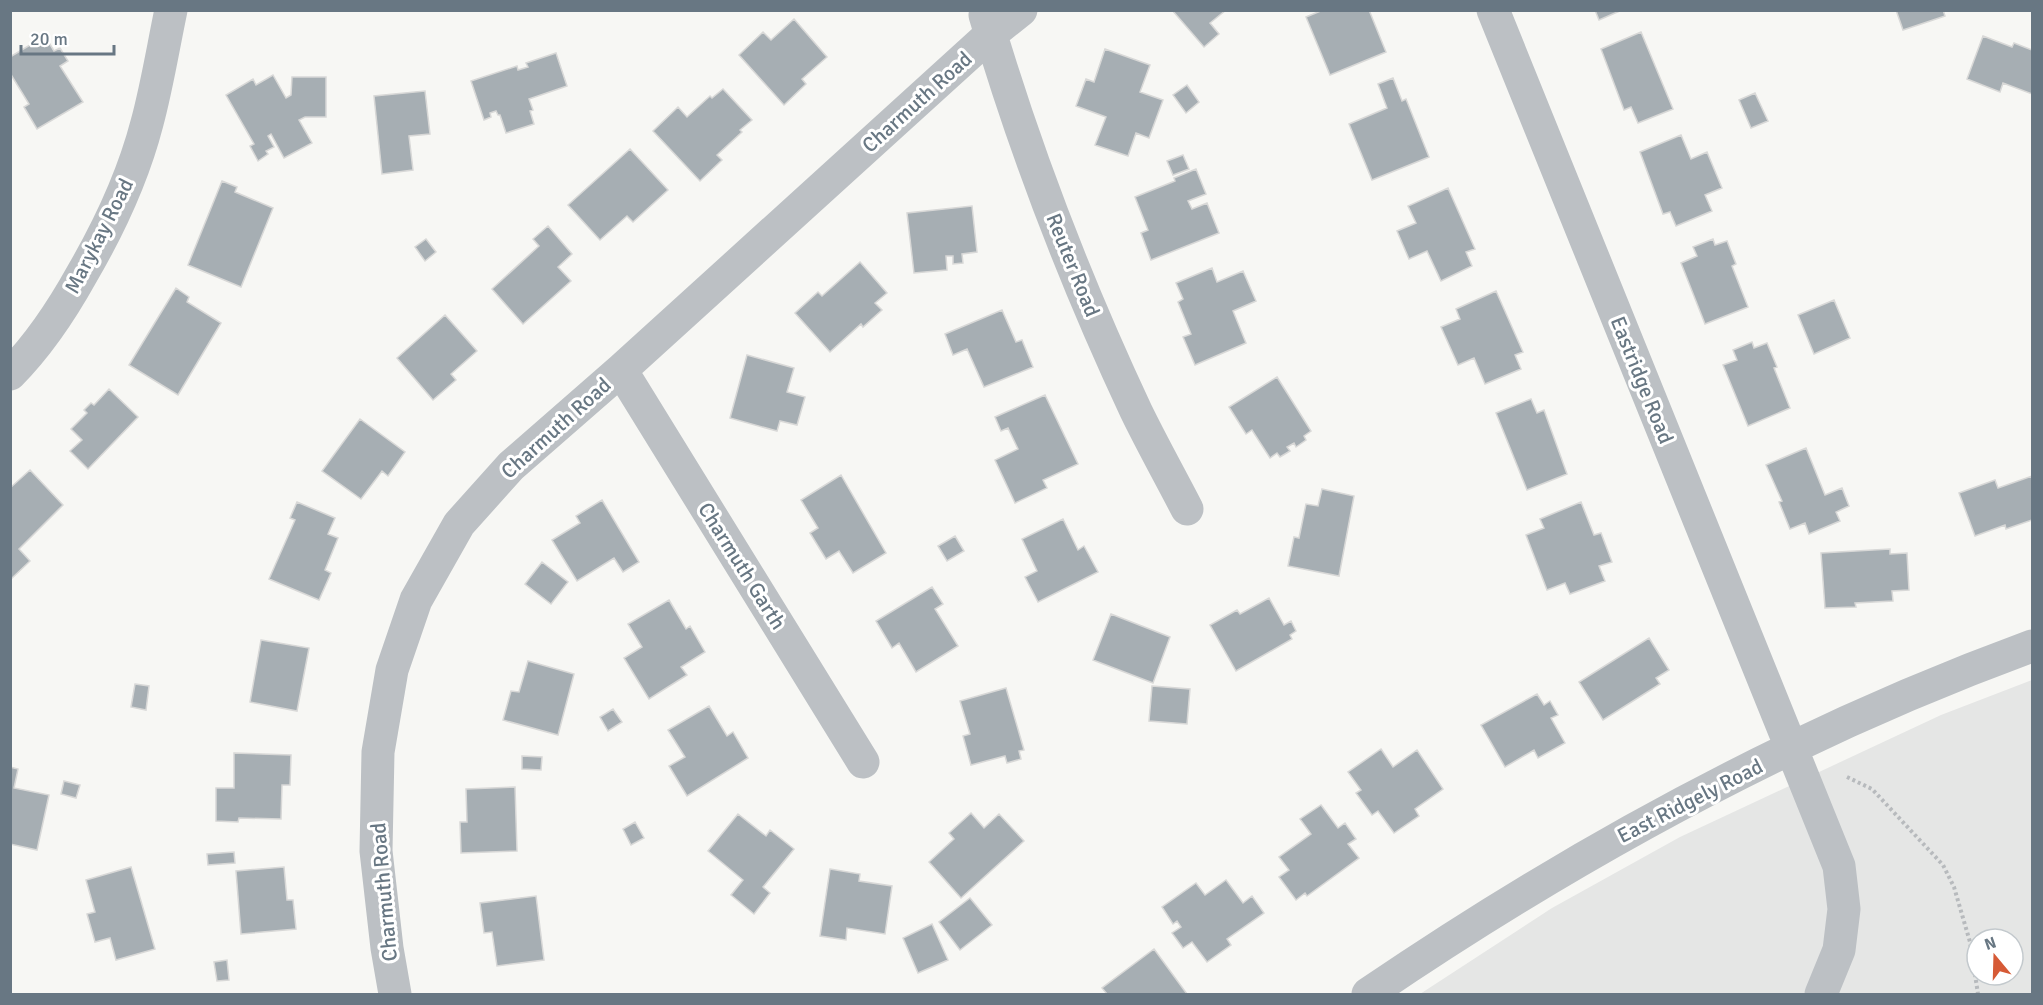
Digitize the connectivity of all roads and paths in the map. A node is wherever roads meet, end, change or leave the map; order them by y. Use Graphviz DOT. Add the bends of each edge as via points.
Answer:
graph roads {
  1 [pos="171,10"];
  2 [pos="1021,10"];
  3 [pos="1493,10"];
  4 [pos="988,22"];
  5 [pos="621,370"];
  6 [pos="10,374"];
  7 [pos="1186,509"];
  8 [pos="2032,646"];
  9 [pos="1791,749"];
  10 [pos="863,762"];
  11 [pos="1847,777"];
  12 [pos="395,994"];
  13 [pos="1368,994"];
  14 [pos="1821,994"];
  15 [pos="1978,994"];
  1 -- 6 [label="street, Marykay Road" via="147,123 108,228 58,317"];
  2 -- 4 [label="street, Charmuth Road"];
  3 -- 9 [label="street, Eastridge Road"];
  4 -- 5 [label="street, Charmuth Road"];
  4 -- 7 [label="street, Reuter Road" via="1064,246 1137,413"];
  5 -- 10 [label="street, Charmuth Garth"];
  5 -- 12 [label="street, Charmuth Road" via="511,466 459,524 416,600 392,670 378,752 376,851"];
  8 -- 9 [label="street, East Ridgely Road" via="1913,693"];
  9 -- 13 [label="street, East Ridgely Road" via="1646,822 1539,883"];
  9 -- 14 [label="street, Eastridge Road" via="1839,867 1844,909 1839,950"];
  11 -- 15 [label="path" via="1872,789 1943,865 1970,942"];
}
